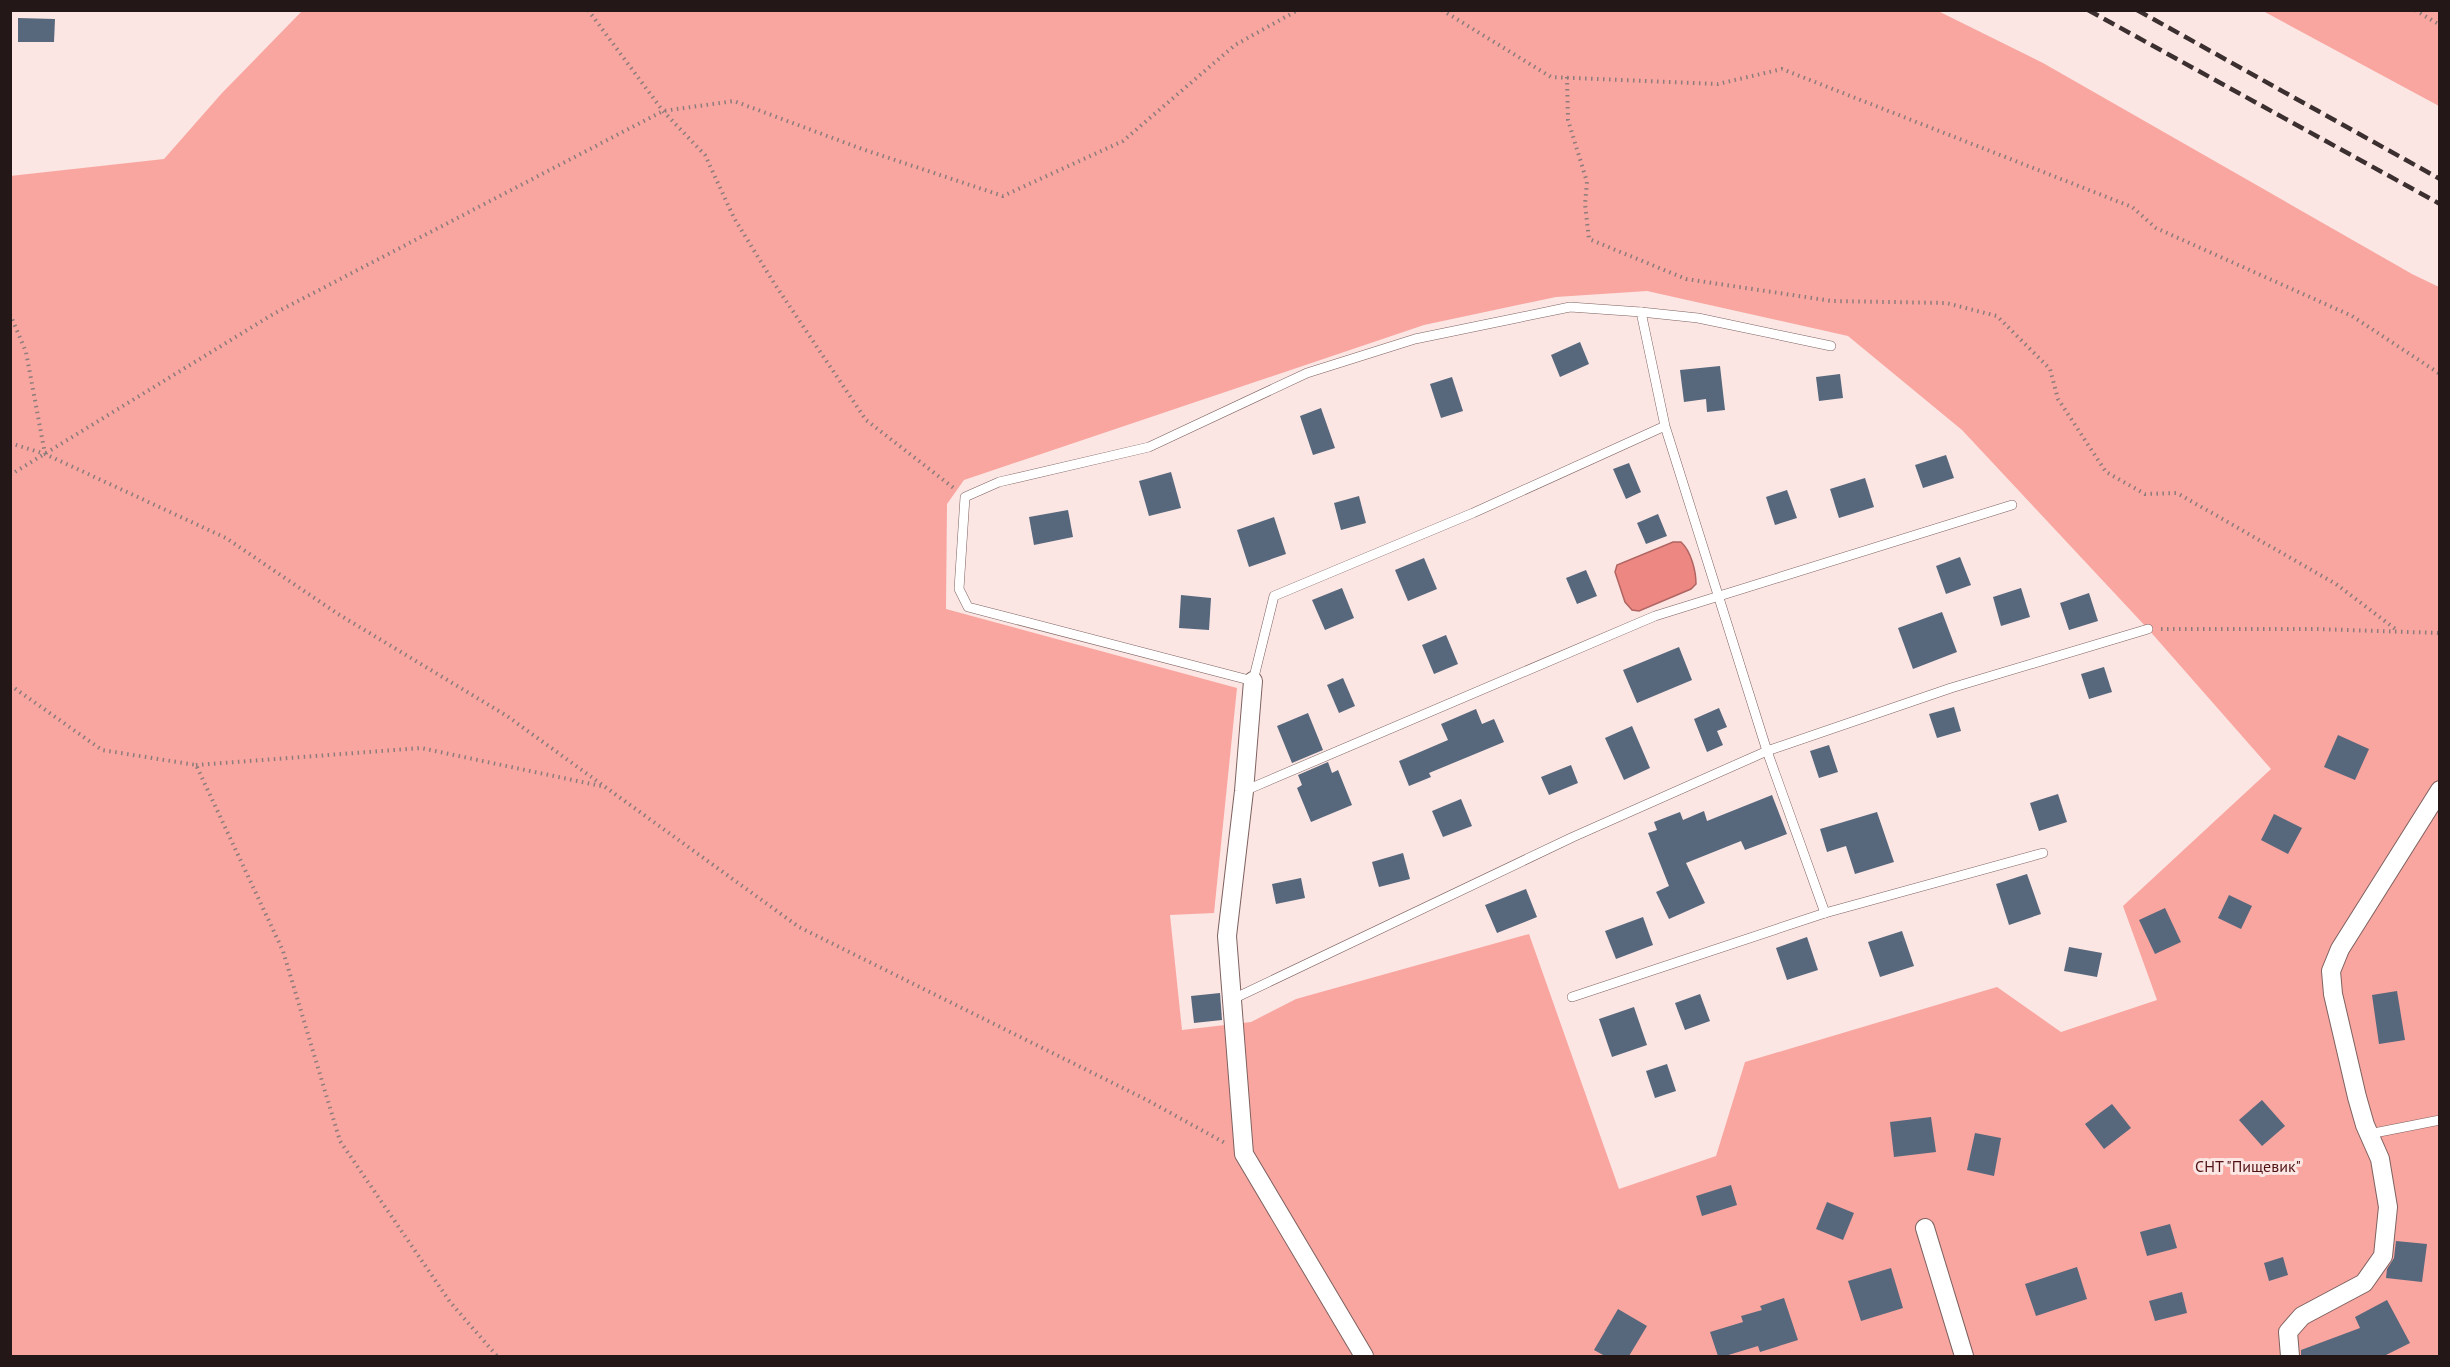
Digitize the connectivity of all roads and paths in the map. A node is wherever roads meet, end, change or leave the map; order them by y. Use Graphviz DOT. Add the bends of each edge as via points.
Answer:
graph roads {
  1 [pos="588,10"];
  2 [pos="1298,10"];
  3 [pos="1442,10"];
  4 [pos="2415,10"];
  5 [pos="2439,25"];
  6 [pos="1567,77"];
  7 [pos="663,111"];
  8 [pos="1641,312"];
  9 [pos="10,314"];
  10 [pos="1831,346"];
  11 [pos="2439,374"];
  12 [pos="1665,426"];
  13 [pos="10,443"];
  14 [pos="45,454"];
  15 [pos="10,475"];
  16 [pos="965,496"];
  17 [pos="2012,505"];
  18 [pos="1717,595"];
  19 [pos="2148,629"];
  20 [pos="2398,632"];
  21 [pos="2439,633"];
  22 [pos="1253,681"];
  23 [pos="10,684"];
  24 [pos="1767,751"];
  25 [pos="196,765"];
  26 [pos="603,787"];
  27 [pos="2439,789"];
  28 [pos="1244,791"];
  29 [pos="2043,853"];
  30 [pos="1825,913"];
  31 [pos="1572,997"];
  32 [pos="1233,999"];
  33 [pos="2439,1120"];
  34 [pos="2369,1134"];
  35 [pos="1244,1154"];
  36 [pos="1926,1228"];
  37 [pos="497,1356"];
  38 [pos="1364,1356"];
  39 [pos="1964,1356"];
  40 [pos="2290,1356"];
  1 -- 7 [label="path"];
  2 -- 7 [label="path" via="1235,45 1123,141 1003,196 734,101"];
  3 -- 6 [label="path" via="1551,77"];
  4 -- 5 [label="path"];
  6 -- 11 [label="path" via="1718,84 1782,69 2132,207 2156,228 2352,316"];
  6 -- 20 [label="path" via="1568,120 1587,182 1589,239 1686,279 1832,301 1946,303 1997,316 2050,369 2058,399 2106,472 2145,494 2176,493 2336,584"];
  7 -- 14 [label="path" via="275,313"];
  7 -- 16 [label="path" via="705,155 734,218 866,420"];
  8 -- 10 [label="lane" via="1698,318"];
  8 -- 12 [label="lane"];
  8 -- 16 [label="lane" via="1570,307 1414,339 1307,373 1149,447 999,482"];
  9 -- 14 [label="path" via="26,352"];
  12 -- 18 [label="lane"];
  12 -- 22 [label="lane" via="1473,513 1274,596"];
  13 -- 14 [label="path"];
  14 -- 15 [label="path"];
  14 -- 26 [label="path" via="226,538 339,614 507,717"];
  16 -- 22 [label="lane" via="958,589 968,607"];
  17 -- 18 [label="lane"];
  18 -- 24 [label="lane"];
  18 -- 28 [label="lane" via="1655,616"];
  19 -- 20 [label="path"];
  19 -- 24 [label="lane" via="1951,688"];
  20 -- 21 [label="path"];
  22 -- 28 [label="street"];
  23 -- 25 [label="path" via="102,750"];
  24 -- 30 [label="lane"];
  24 -- 32 [label="lane" via="1573,837"];
  25 -- 26 [label="path" via="421,748"];
  25 -- 37 [label="path" via="283,951 340,1141 450,1302"];
  26 -- 35 [label="path" via="799,927 1147,1100"];
  27 -- 34 [label="street" via="2340,949 2331,971 2335,1005"];
  28 -- 32 [label="street" via="1227,936"];
  29 -- 30 [label="lane"];
  30 -- 31 [label="lane"];
  32 -- 35 [label="street"];
  33 -- 34 [label="lane"];
  34 -- 40 [label="street" via="2380,1159 2388,1207 2383,1256 2364,1283 2302,1316 2288,1332"];
  35 -- 38 [label="street"];
  36 -- 39 [label="street"];
}
